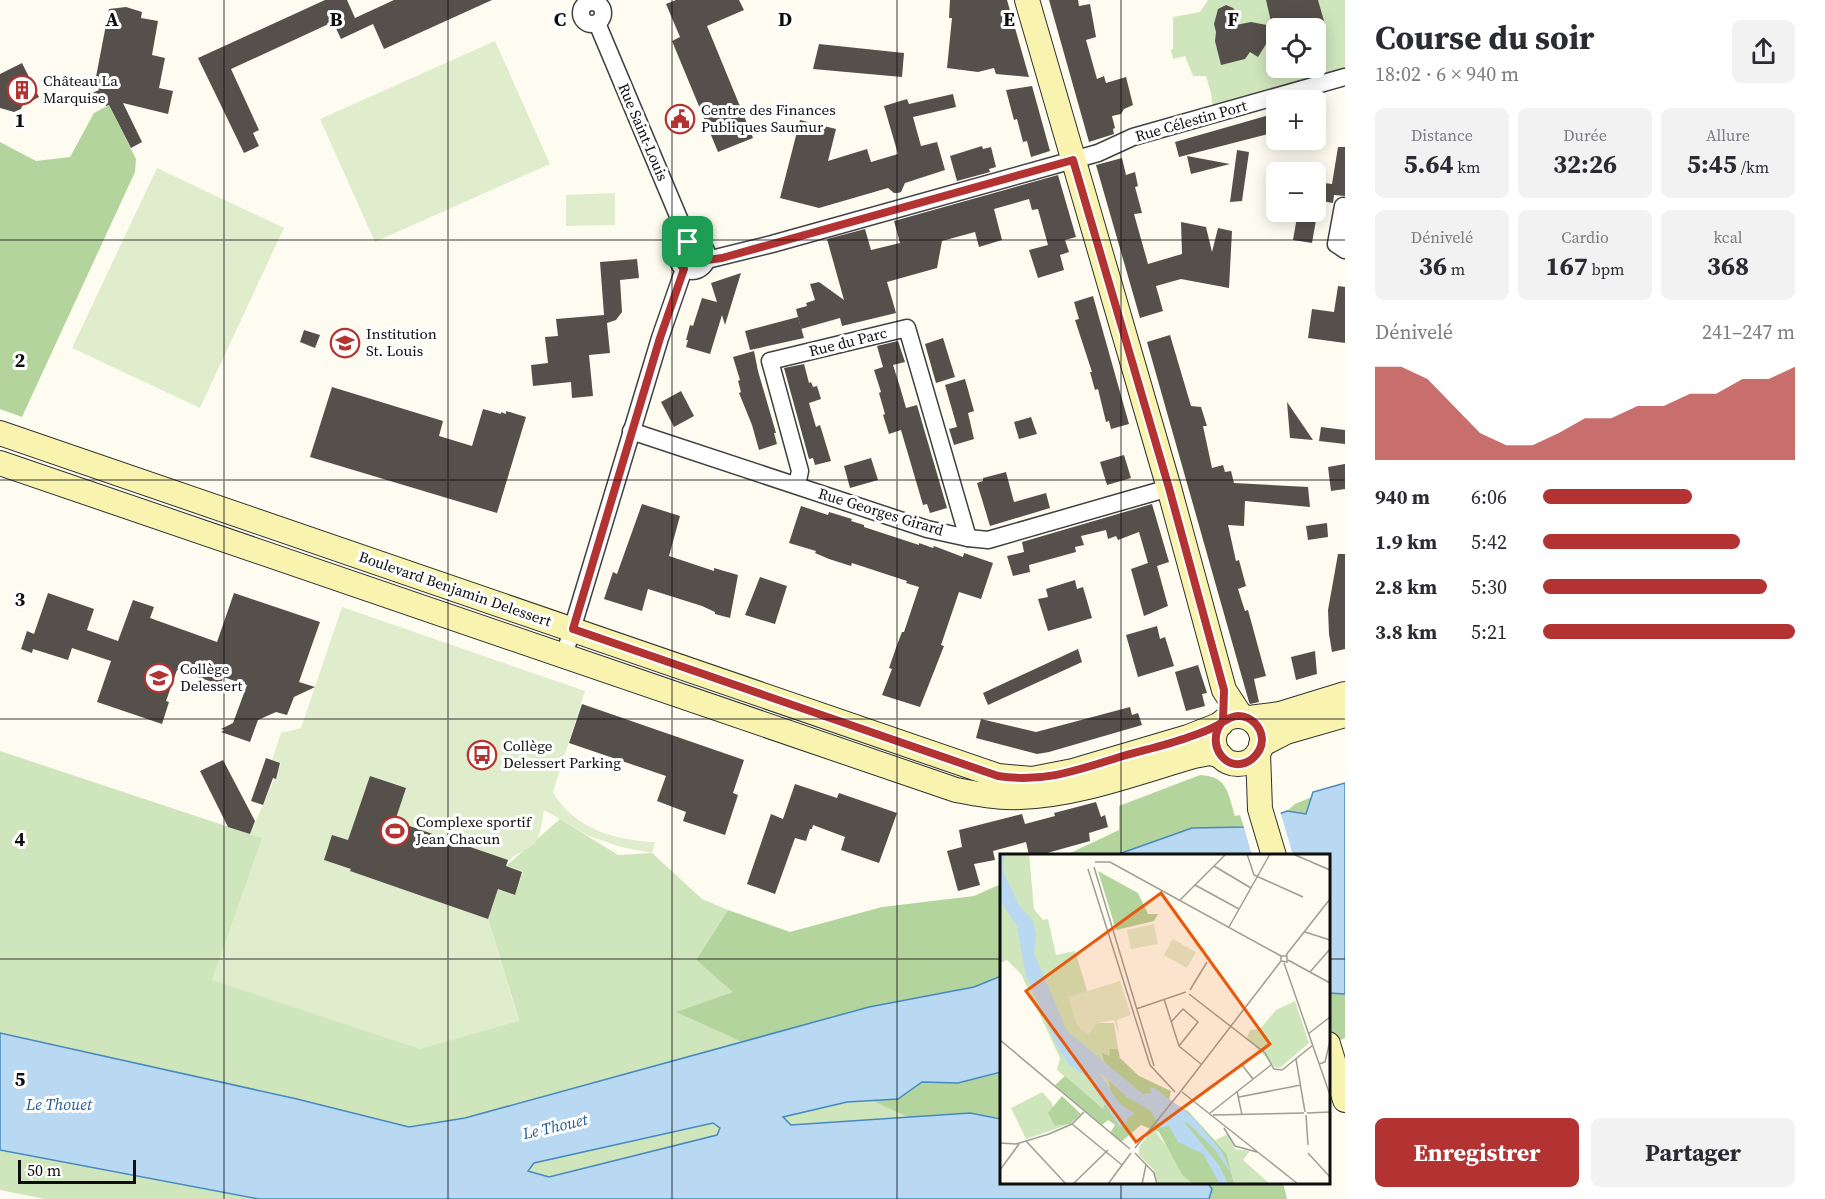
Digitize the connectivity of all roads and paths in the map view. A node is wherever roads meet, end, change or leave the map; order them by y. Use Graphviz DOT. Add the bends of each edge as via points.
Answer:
graph roads {
  1 [pos="1027,0"];
  2 [pos="597,23"];
  3 [pos="1345,77"];
  4 [pos="1073,160"];
  5 [pos="1343,206"];
  6 [pos="688,242"];
  7 [pos="1345,250"];
  8 [pos="707,260"];
  9 [pos="684,269"];
  10 [pos="631,431"];
  11 [pos="0,432"];
  12 [pos="0,462"];
  13 [pos="797,485"];
  14 [pos="1169,488"];
  15 [pos="968,538"];
  16 [pos="573,629"];
  17 [pos="564,656"];
  18 [pos="1345,694"];
  19 [pos="1345,715"];
  20 [pos="1233,720"];
  21 [pos="1260,749"];
  22 [pos="1224,758"];
  23 [pos="1260,809"];
  24 [pos="1274,854"];
  25 [pos="1330,1048"];
  26 [pos="1345,1100"];
  1 -- 4 [label="main road"];
  2 -- 6 [label="street, Rue Saint-Louis"];
  3 -- 4 [label="street, Rue Célestin Port" via="1133,137"];
  4 -- 8 [label="street, Rue Célestin Port"];
  4 -- 14 [label="main road"];
  5 -- 7 [label="street" via="1336,244"];
  6 -- 8 [label="street" via="702,244"];
  6 -- 9 [label="street" via="677,253"];
  8 -- 9 [label="street" via="699,270"];
  9 -- 10 [label="street"];
  10 -- 13 [label="street, Rue Georges Girard"];
  10 -- 16 [label="street"];
  11 -- 16 [label="main road, Boulevard Benjamin Delessert"];
  12 -- 17 [label="main road, Boulevard Benjamin Delessert"];
  13 -- 15 [label="street, Rue Georges Girard" via="927,529"];
  13 -- 15 [label="street, Rue du Parc" via="800,471 770,361 907,328"];
  14 -- 15 [label="street, Rue Georges Girard" via="988,540"];
  14 -- 20 [label="main road"];
  16 -- 17 [label="street"];
  16 -- 20 [label="main road, Boulevard Benjamin Delessert" via="967,767 1019,779 1073,771"];
  17 -- 22 [label="main road, Boulevard Benjamin Delessert" via="929,782 982,795 1047,795 1194,756 1210,753"];
  18 -- 20 [label="main road, Boulevard Benjamin Delessert" via="1280,714"];
  19 -- 21 [label="main road" via="1286,732"];
  20 -- 21 [label="main road" via="1260,730"];
  20 -- 22 [label="main road" via="1216,731 1216,748"];
  21 -- 22 [label="main road" via="1245,763"];
  21 -- 23 [label="main road"];
  22 -- 23 [label="main road"];
  23 -- 24 [label="main road"];
  25 -- 26 [label="main road"];
}
